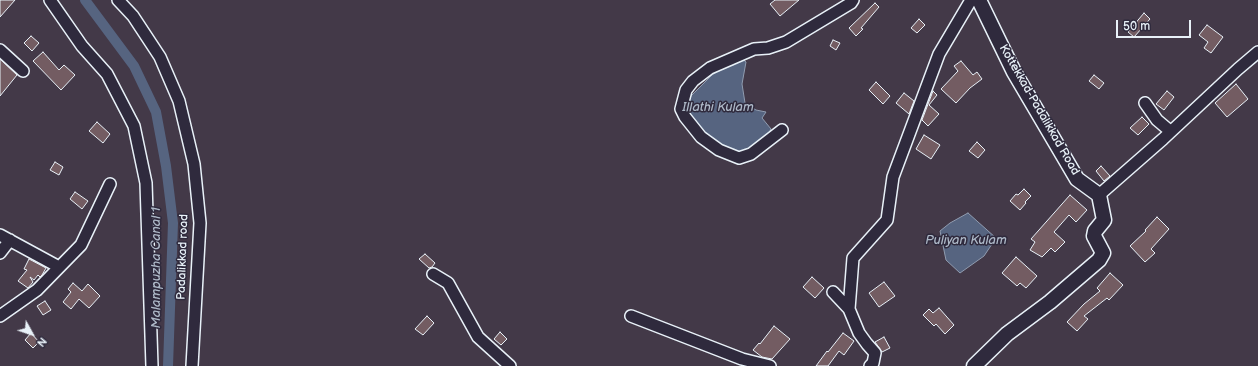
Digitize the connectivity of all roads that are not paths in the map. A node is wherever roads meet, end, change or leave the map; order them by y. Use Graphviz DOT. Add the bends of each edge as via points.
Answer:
graph roads {
  1 [pos="50,0"];
  2 [pos="118,0"];
  3 [pos="853,0"];
  4 [pos="970,0"];
  5 [pos="979,0"];
  6 [pos="0,50"];
  7 [pos="1258,52"];
  8 [pos="23,71"];
  9 [pos="1145,103"];
  10 [pos="782,130"];
  11 [pos="1170,132"];
  12 [pos="110,184"];
  13 [pos="1098,195"];
  14 [pos="0,235"];
  15 [pos="10,240"];
  16 [pos="0,253"];
  17 [pos="59,267"];
  18 [pos="433,274"];
  19 [pos="833,292"];
  20 [pos="848,309"];
  21 [pos="0,316"];
  22 [pos="631,316"];
  23 [pos="152,366"];
  24 [pos="192,366"];
  25 [pos="510,366"];
  26 [pos="770,366"];
  27 [pos="870,366"];
  28 [pos="974,366"];
  1 -- 23 [label="street" via="82,46 107,74 134,126 146,183"];
  2 -- 24 [label="street, Padalikkad road" via="133,16 160,57 179,101 194,164 200,223"];
  3 -- 10 [label="street" via="786,42 768,48 754,49 710,68 686,90 681,109 684,117 701,137 720,150 739,158 751,154"];
  4 -- 20 [label="street" via="939,54 893,177 887,220 853,258"];
  5 -- 13 [label="main road, Kottekkad-Padalikkad Road" via="1014,72 1077,179"];
  6 -- 8 [label="street"];
  7 -- 11 [label="street"];
  9 -- 11 [label="street" via="1157,120"];
  11 -- 13 [label="street"];
  12 -- 17 [label="street" via="81,245"];
  13 -- 28 [label="main road" via="1104,220 1094,236 1102,253 1101,257 1050,302 1007,334"];
  14 -- 15 [label="street"];
  15 -- 16 [label="street"];
  15 -- 17 [label="street"];
  17 -- 21 [label="street" via="38,290"];
  18 -- 25 [label="street" via="448,283 478,337"];
  19 -- 20 [label="street"];
  20 -- 27 [label="street" via="859,333 875,353"];
  22 -- 26 [label="street" via="742,359"];
}
